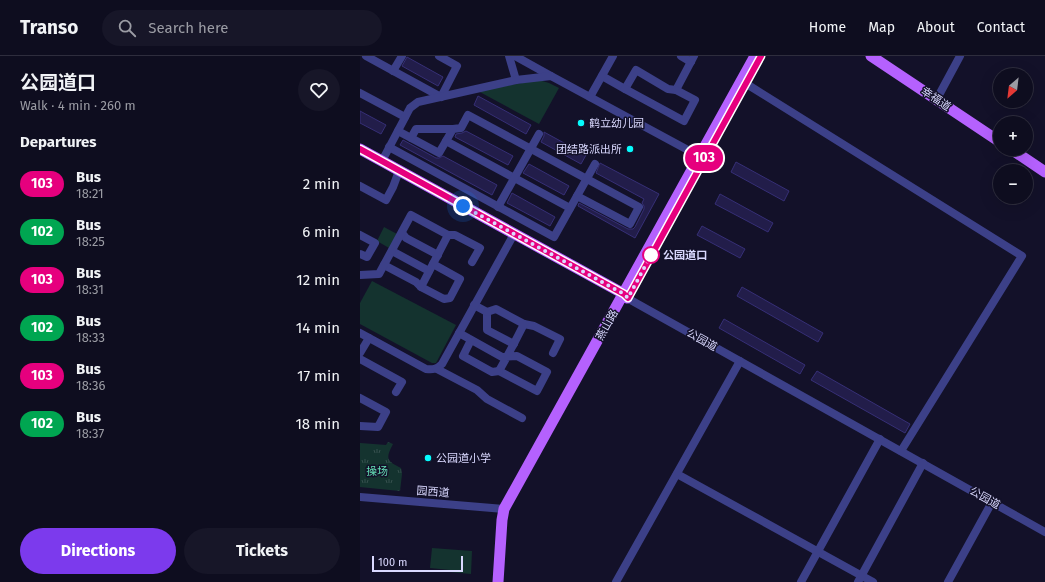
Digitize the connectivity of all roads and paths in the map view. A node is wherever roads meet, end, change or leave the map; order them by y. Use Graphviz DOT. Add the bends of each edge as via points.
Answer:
graph roads {
  1 [pos="366,56"];
  2 [pos="402,56"];
  3 [pos="439,56"];
  4 [pos="509,56"];
  5 [pos="515,56"];
  6 [pos="613,56"];
  7 [pos="681,56"];
  8 [pos="755,56"];
  9 [pos="761,56"];
  10 [pos="871,56"];
  11 [pos="882,56"];
  12 [pos="960,56"];
  13 [pos="693,59"];
  14 [pos="393,71"];
  15 [pos="551,76"];
  16 [pos="602,76"];
  17 [pos="516,80"];
  18 [pos="745,83"];
  19 [pos="625,89"];
  20 [pos="676,90"];
  21 [pos="360,93"];
  22 [pos="939,95"];
  23 [pos="441,97"];
  24 [pos="590,97"];
  25 [pos="405,117"];
  26 [pos="453,128"];
  27 [pos="398,131"];
  28 [pos="993,131"];
  29 [pos="539,134"];
  30 [pos="993,137"];
  31 [pos="411,138"];
  32 [pos="446,141"];
  33 [pos="360,148"];
  34 [pos="389,148"];
  35 [pos="530,149"];
  36 [pos="699,156"];
  37 [pos="1021,156"];
  38 [pos="1030,156"];
  39 [pos="382,161"];
  40 [pos="595,164"];
  41 [pos="1045,166"];
  42 [pos="399,170"];
  43 [pos="1045,172"];
  44 [pos="514,178"];
  45 [pos="587,179"];
  46 [pos="360,186"];
  47 [pos="577,196"];
  48 [pos="498,207"];
  49 [pos="570,208"];
  50 [pos="402,233"];
  51 [pos="514,234"];
  52 [pos="360,235"];
  53 [pos="448,235"];
  54 [pos="392,250"];
  55 [pos="360,254"];
  56 [pos="438,255"];
  57 [pos="472,262"];
  58 [pos="384,265"];
  59 [pos="431,268"];
  60 [pos="360,275"];
  61 [pos="421,287"];
  62 [pos="626,296"];
  63 [pos="474,305"];
  64 [pos="487,312"];
  65 [pos="524,324"];
  66 [pos="360,333"];
  67 [pos="459,333"];
  68 [pos="369,338"];
  69 [pos="471,340"];
  70 [pos="514,344"];
  71 [pos="360,353"];
  72 [pos="553,353"];
  73 [pos="507,356"];
  74 [pos="360,359"];
  75 [pos="740,361"];
  76 [pos="437,369"];
  77 [pos="499,371"];
  78 [pos="396,392"];
  79 [pos="360,398"];
  80 [pos="522,418"];
  81 [pos="360,426"];
  82 [pos="880,439"];
  83 [pos="901,451"];
  84 [pos="923,463"];
  85 [pos="677,474"];
  86 [pos="360,497"];
  87 [pos="992,502"];
  88 [pos="504,508"];
  89 [pos="1045,532"];
  90 [pos="818,552"];
  91 [pos="860,579"];
  92 [pos="498,582"];
  93 [pos="503,582"];
  94 [pos="616,582"];
  95 [pos="801,582"];
  96 [pos="873,582"];
  97 [pos="948,582"];
  1 -- 14 [label="street"];
  2 -- 14 [label="street"];
  3 -- 23 [label="street" via="457,66"];
  4 -- 17 [label="street"];
  5 -- 15 [label="street"];
  6 -- 16 [label="street"];
  7 -- 13 [label="street"];
  8 -- 36 [label="main road, 燕山路"];
  9 -- 18 [label="main road, 燕山路"];
  10 -- 30 [label="main road, 幸福道"];
  11 -- 22 [label="main road, 幸福道"];
  12 -- 22 [label="street"];
  13 -- 20 [label="street"];
  14 -- 23 [label="street"];
  15 -- 17 [label="street"];
  15 -- 24 [label="street"];
  16 -- 19 [label="street"];
  16 -- 24 [label="street"];
  17 -- 23 [label="street"];
  18 -- 62 [label="main road, 燕山路"];
  18 -- 83 [label="street" via="1022,256"];
  19 -- 20 [label="street" via="636,70"];
  19 -- 20 [label="street" via="684,121 695,100"];
  21 -- 25 [label="street"];
  22 -- 28 [label="main road, 幸福道"];
  23 -- 25 [label="street" via="418,102 410,108"];
  24 -- 36 [label="street"];
  25 -- 27 [label="street"];
  26 -- 31 [label="street" via="416,129"];
  26 -- 32 [label="street"];
  26 -- 35 [label="street" via="461,128 468,116"];
  27 -- 31 [label="street"];
  27 -- 34 [label="street"];
  29 -- 35 [label="street"];
  31 -- 32 [label="street" via="439,153"];
  32 -- 44 [label="street"];
  33 -- 39 [label="main road, 公园道"];
  34 -- 39 [label="street"];
  34 -- 48 [label="street"];
  35 -- 44 [label="street"];
  35 -- 45 [label="street"];
  36 -- 62 [label="main road, 燕山路"];
  37 -- 43 [label="main road"];
  38 -- 41 [label="main road"];
  39 -- 42 [label="main road, 公园道"];
  40 -- 45 [label="street"];
  42 -- 46 [label="street" via="386,200"];
  42 -- 51 [label="main road, 公园道"];
  44 -- 48 [label="street"];
  44 -- 49 [label="street"];
  45 -- 47 [label="street"];
  45 -- 47 [label="street" via="639,207 630,224"];
  47 -- 49 [label="street"];
  48 -- 49 [label="street" via="554,237"];
  50 -- 53 [label="street" via="411,215"];
  50 -- 54 [label="street"];
  50 -- 56 [label="street" via="406,238"];
  51 -- 62 [label="main road, 公园道"];
  51 -- 63 [label="street"];
  52 -- 55 [label="street" via="375,243 367,257"];
  53 -- 56 [label="street"];
  53 -- 57 [label="street" via="455,235 480,248"];
  54 -- 58 [label="street"];
  54 -- 59 [label="street"];
  56 -- 59 [label="street"];
  58 -- 60 [label="street" via="379,274"];
  58 -- 61 [label="street"];
  59 -- 61 [label="street"];
  59 -- 61 [label="street" via="460,279 447,299"];
  62 -- 75 [label="street, 公园道"];
  62 -- 88 [label="main road, 燕山路"];
  62 -- 93 [label="main road, 燕山路" via="512,506 507,521"];
  63 -- 64 [label="street"];
  63 -- 67 [label="street"];
  64 -- 65 [label="street" via="496,309"];
  64 -- 70 [label="street" via="488,330"];
  65 -- 70 [label="street"];
  65 -- 72 [label="street" via="560,339"];
  66 -- 68 [label="street"];
  67 -- 69 [label="street"];
  67 -- 76 [label="street"];
  68 -- 71 [label="street"];
  68 -- 76 [label="street" via="426,369"];
  69 -- 73 [label="street" via="502,357"];
  69 -- 77 [label="street" via="463,356 492,372"];
  70 -- 73 [label="street"];
  73 -- 77 [label="street"];
  73 -- 77 [label="street" via="517,356 548,372 537,391"];
  74 -- 78 [label="street" via="402,382"];
  75 -- 82 [label="street, 公园道"];
  75 -- 85 [label="street"];
  76 -- 80 [label="street"];
  79 -- 81 [label="street" via="386,412 378,427"];
  82 -- 83 [label="street, 公园道"];
  82 -- 90 [label="street"];
  83 -- 84 [label="street, 公园道"];
  84 -- 87 [label="street, 公园道"];
  84 -- 91 [label="street"];
  85 -- 90 [label="street"];
  85 -- 94 [label="street"];
  86 -- 88 [label="street, 园西道"];
  87 -- 89 [label="street, 公园道"];
  87 -- 97 [label="street"];
  88 -- 92 [label="main road, 燕山路"];
  90 -- 91 [label="street"];
  90 -- 95 [label="street"];
  91 -- 96 [label="street"];
}
